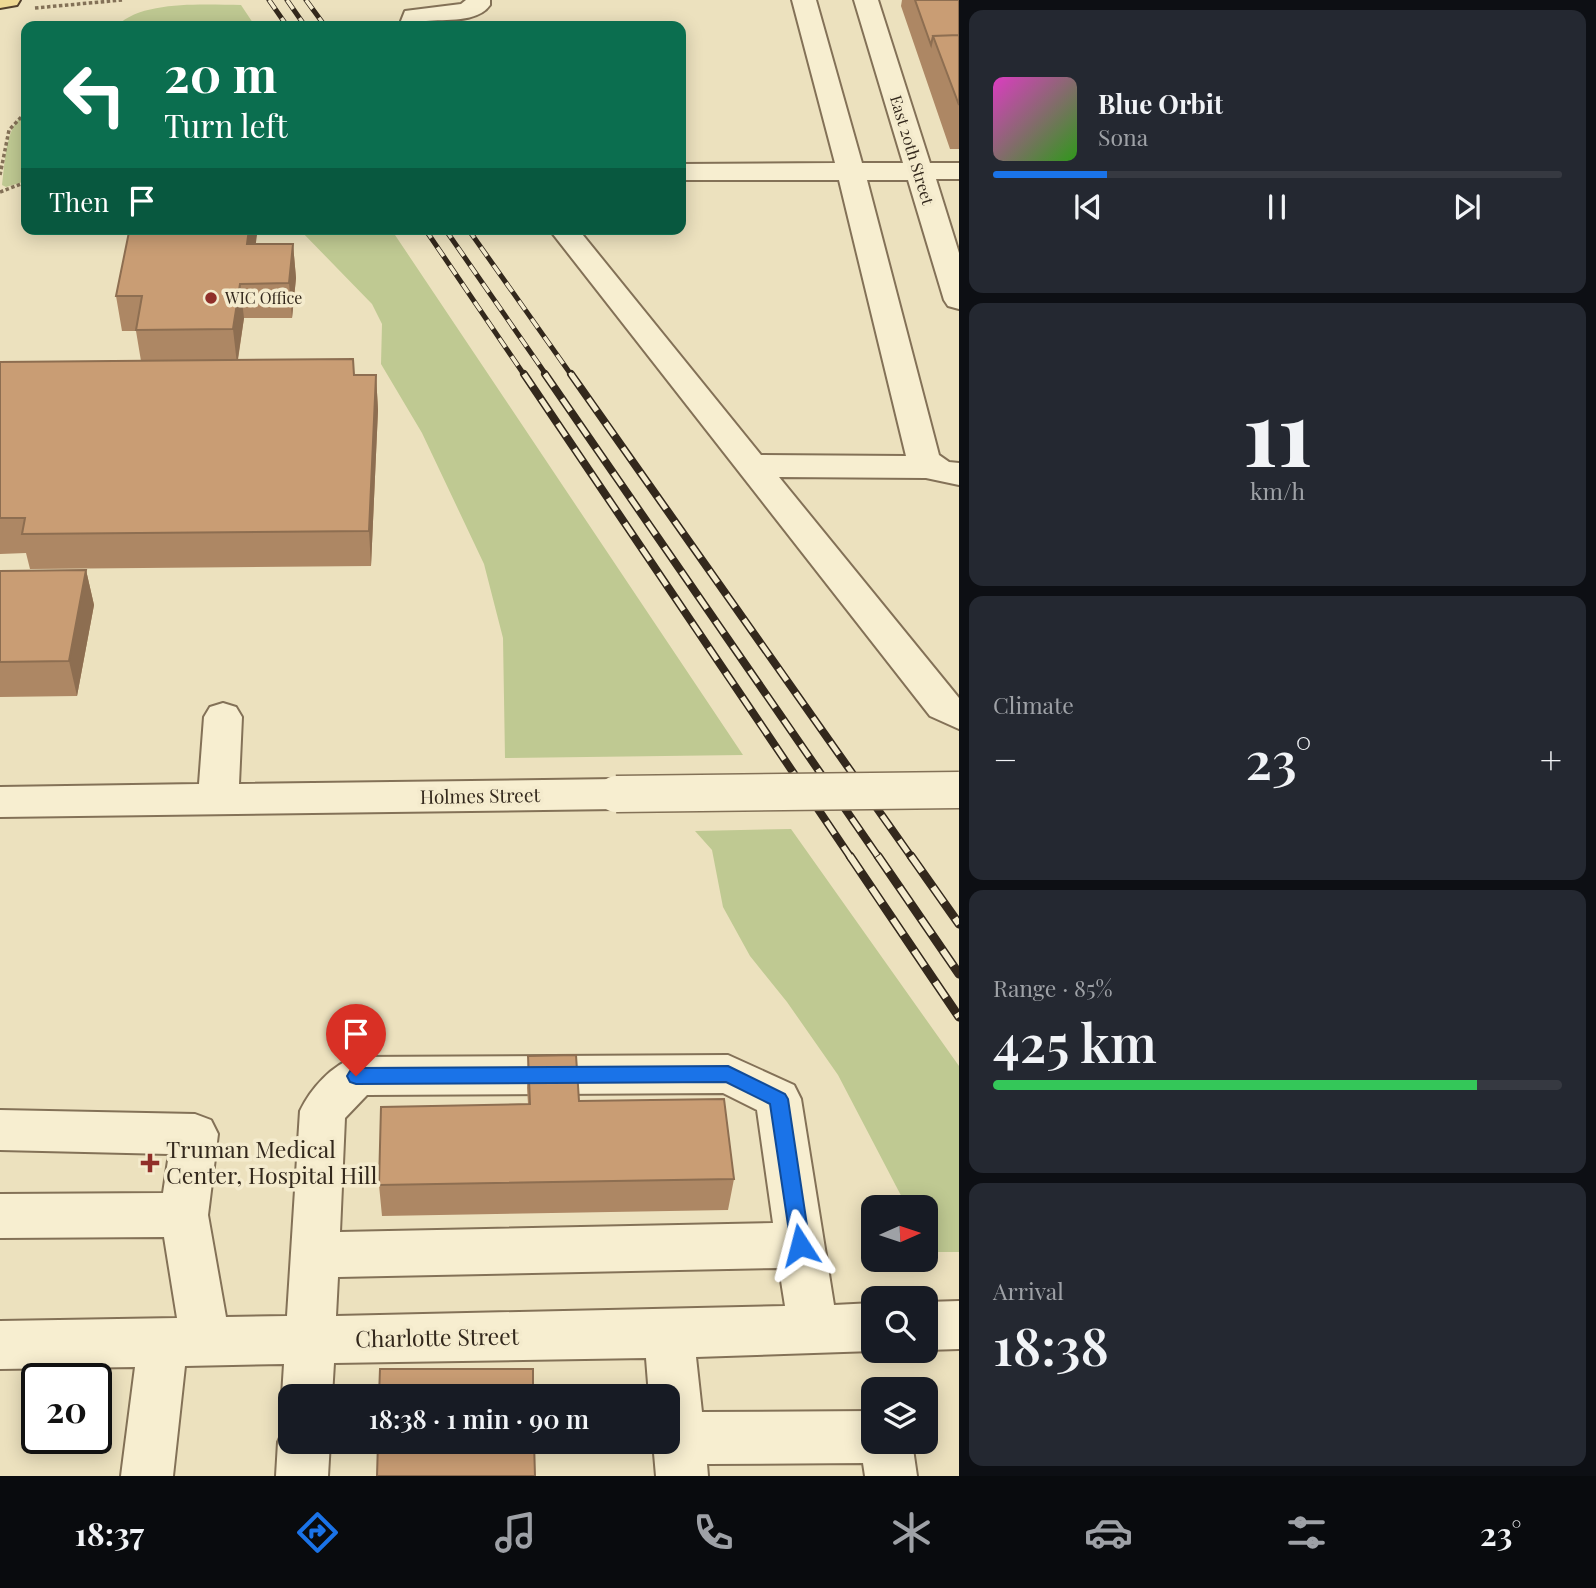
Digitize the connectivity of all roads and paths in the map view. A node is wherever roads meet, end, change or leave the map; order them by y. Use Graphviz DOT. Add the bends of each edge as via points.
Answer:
graph roads {
  1 [pos="121,0"];
  2 [pos="478,0"];
  3 [pos="804,0"];
  4 [pos="866,0"];
  5 [pos="0,1"];
  6 [pos="18,5"];
  7 [pos="413,21"];
  8 [pos="21,116"];
  9 [pos="919,171"];
  10 [pos="959,171"];
  11 [pos="686,172"];
  12 [pos="851,172"];
  13 [pos="0,175"];
  14 [pos="21,184"];
  15 [pos="0,192"];
  16 [pos="568,235"];
  17 [pos="959,300"];
  18 [pos="754,466"];
  19 [pos="944,470"];
  20 [pos="959,715"];
  21 [pos="223,717"];
  22 [pos="959,790"];
  23 [pos="218,800"];
  24 [pos="0,802"];
  25 [pos="0,1130"];
  26 [pos="184,1215"];
  27 [pos="0,1216"];
  28 [pos="800,1245"];
  29 [pos="313,1255"];
  30 [pos="959,1325"];
  31 [pos="938,1326"];
  32 [pos="861,1327"];
  33 [pos="813,1329"];
  34 [pos="669,1334"];
  35 [pos="310,1340"];
  36 [pos="184,1343"];
  37 [pos="0,1345"];
  38 [pos="308,1384"];
  39 [pos="861,1438"];
  40 [pos="303,1454"];
  41 [pos="888,1454"];
  42 [pos="681,1457"];
  43 [pos="147,1476"];
  44 [pos="302,1476"];
  45 [pos="891,1476"];
  1 -- 6 [label="path"];
  2 -- 7 [label="street" via="472,9 424,12"];
  3 -- 12 [label="street"];
  4 -- 9 [label="street, East 20th Street"];
  5 -- 6 [label="main road"];
  8 -- 13 [label="path" via="4,144"];
  9 -- 10 [label="street"];
  9 -- 12 [label="street"];
  9 -- 17 [label="street, East 20th Street"];
  11 -- 12 [label="street"];
  12 -- 19 [label="street" via="923,457"];
  14 -- 15 [label="path"];
  16 -- 18 [label="street"];
  18 -- 19 [label="street"];
  18 -- 20 [label="street" via="943,706"];
  21 -- 23 [label="street"];
  22 -- 23 [label="street, Holmes Street, bridge"];
  23 -- 24 [label="street, Holmes Street"];
  25 -- 26 [label="street" via="195,1134"];
  26 -- 27 [label="street"];
  26 -- 36 [label="street"];
  28 -- 29 [label="street"];
  28 -- 29 [label="street" via="778,1099 728,1074 356,1076 323,1111"];
  28 -- 33 [label="street"];
  29 -- 35 [label="street"];
  30 -- 31 [label="street"];
  32 -- 33 [label="street, Charlotte Street"];
  33 -- 34 [label="street, Charlotte Street"];
  34 -- 35 [label="street, Charlotte Street"];
  34 -- 42 [label="street"];
  35 -- 36 [label="street, Charlotte Street"];
  35 -- 38 [label="street"];
  36 -- 37 [label="street, Charlotte Street"];
  36 -- 43 [label="street"];
  39 -- 42 [label="street"];
  40 -- 44 [label="street"];
  41 -- 45 [label="street"];
}
